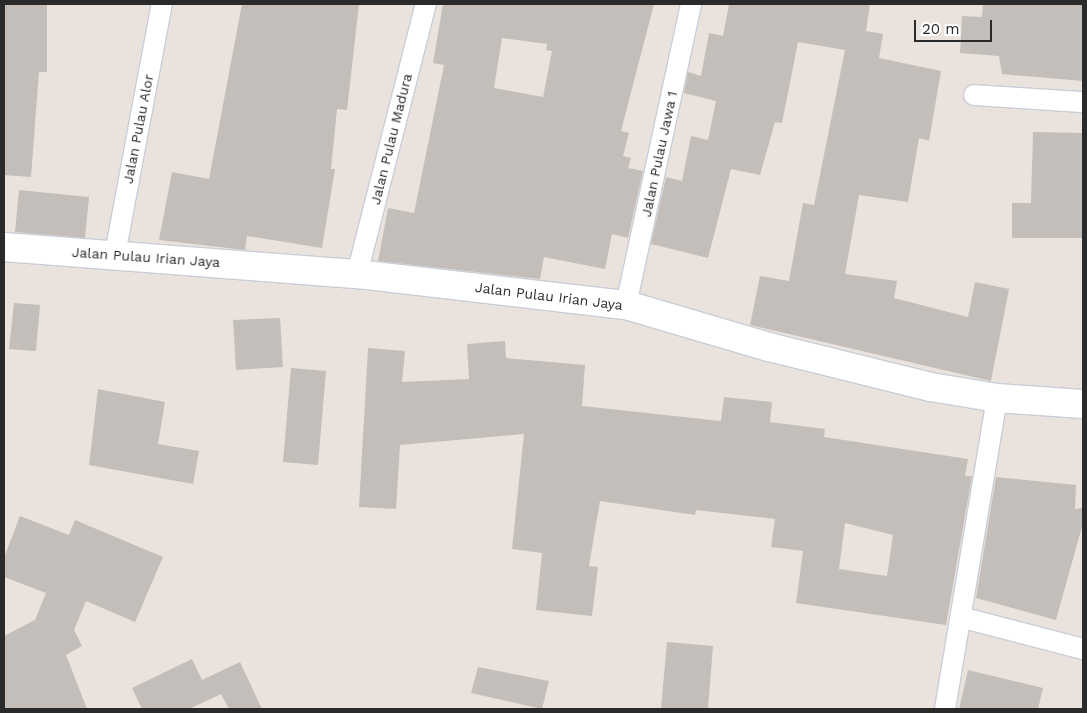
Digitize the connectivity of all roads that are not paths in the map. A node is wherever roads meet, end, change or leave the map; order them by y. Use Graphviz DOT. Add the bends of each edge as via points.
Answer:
graph roads {
  1 [pos="162,4"];
  2 [pos="426,4"];
  3 [pos="691,4"];
  4 [pos="974,95"];
  5 [pos="1083,102"];
  6 [pos="4,247"];
  7 [pos="115,254"];
  8 [pos="357,274"];
  9 [pos="626,305"];
  10 [pos="997,398"];
  11 [pos="1083,404"];
  12 [pos="964,618"];
  13 [pos="1083,649"];
  14 [pos="946,709"];
  1 -- 7 [label="street, Jalan Pulau Alor"];
  2 -- 8 [label="street, Jalan Pulau Madura"];
  3 -- 9 [label="street, Jalan Pulau Jawa 1"];
  4 -- 5 [label="street"];
  6 -- 7 [label="street, Jalan Pulau Irian Jaya"];
  7 -- 8 [label="street, Jalan Pulau Irian Jaya"];
  8 -- 9 [label="street, Jalan Pulau Irian Jaya"];
  9 -- 10 [label="street, Jalan Pulau Irian Jaya" via="769,347 931,387"];
  10 -- 11 [label="street, Jalan Pulau Irian Jaya"];
  10 -- 12 [label="street"];
  12 -- 13 [label="street"];
  12 -- 14 [label="street"];
}
